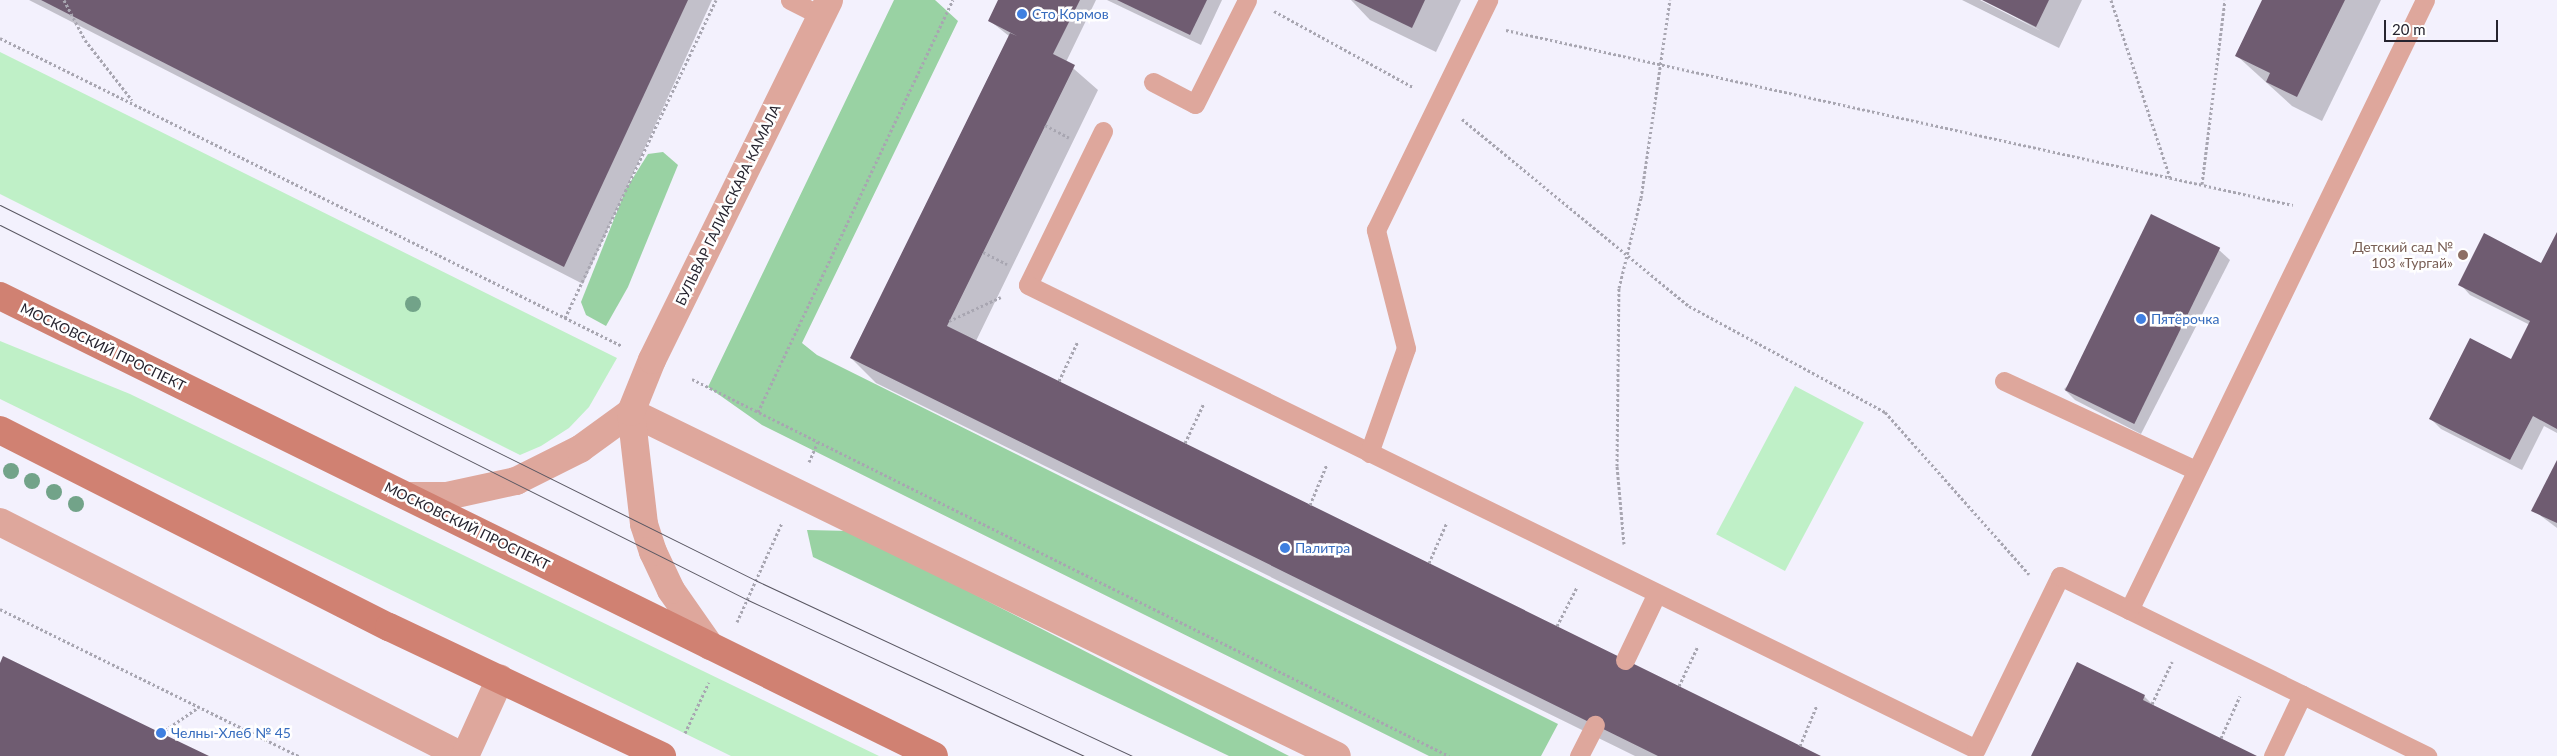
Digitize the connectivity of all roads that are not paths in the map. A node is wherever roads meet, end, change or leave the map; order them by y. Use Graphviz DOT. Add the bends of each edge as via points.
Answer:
graph roads {
  1 [pos="790,0"];
  2 [pos="1247,0"];
  3 [pos="1488,0"];
  4 [pos="2425,0"];
  5 [pos="825,8"];
  6 [pos="1153,82"];
  7 [pos="1103,131"];
  8 [pos="0,296"];
  9 [pos="2004,381"];
  10 [pos="631,412"];
  11 [pos="0,430"];
  12 [pos="1369,453"];
  13 [pos="2196,470"];
  14 [pos="407,496"];
  15 [pos="0,522"];
  16 [pos="1657,593"];
  17 [pos="2129,610"];
  18 [pos="716,650"];
  19 [pos="1625,660"];
  20 [pos="500,679"];
  21 [pos="2302,695"];
  22 [pos="1595,725"];
  23 [pos="464,756"];
  24 [pos="662,756"];
  25 [pos="934,756"];
  26 [pos="1337,756"];
  27 [pos="1579,756"];
  28 [pos="2273,756"];
  29 [pos="2427,756"];
  1 -- 5 [label="lane"];
  2 -- 6 [label="lane" via="1195,104"];
  3 -- 12 [label="lane" via="1376,230 1406,348"];
  4 -- 13 [label="lane"];
  5 -- 10 [label="street, БУЛЬВАР ГАЛИАСКАРА КАМАЛА" via="652,360"];
  7 -- 12 [label="lane" via="1028,285"];
  8 -- 14 [label="main road, МОСКОВСКИЙ ПРОСПЕКТ"];
  9 -- 13 [label="lane"];
  10 -- 14 [label="street" via="580,449 524,478 477,492"];
  10 -- 18 [label="street, БУЛЬВАР ГАЛИАСКАРА КАМАЛА" via="644,524 653,552 671,590"];
  10 -- 26 [label="street"];
  11 -- 20 [label="main road" via="389,627"];
  12 -- 16 [label="lane"];
  13 -- 17 [label="lane"];
  14 -- 18 [label="main road, МОСКОВСКИЙ ПРОСПЕКТ"];
  15 -- 23 [label="street"];
  16 -- 17 [label="lane" via="1976,749 2060,576"];
  16 -- 19 [label="lane"];
  17 -- 21 [label="lane"];
  18 -- 25 [label="main road, МОСКОВСКИЙ ПРОСПЕКТ"];
  20 -- 23 [label="street"];
  20 -- 24 [label="main road"];
  21 -- 28 [label="lane"];
  21 -- 29 [label="lane"];
  22 -- 27 [label="lane"];
}
